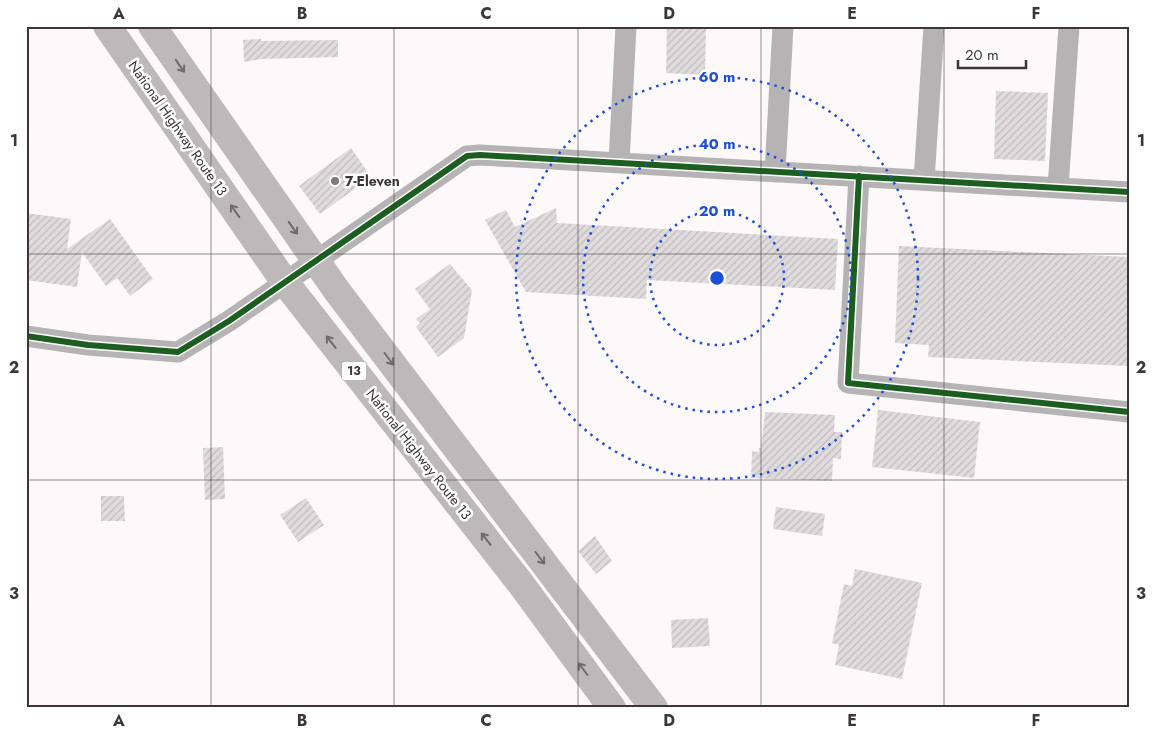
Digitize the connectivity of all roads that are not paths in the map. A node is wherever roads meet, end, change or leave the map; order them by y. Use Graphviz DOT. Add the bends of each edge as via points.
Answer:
graph roads {
  1 [pos="107,26"];
  2 [pos="152,26"];
  3 [pos="626,26"];
  4 [pos="784,26"];
  5 [pos="934,26"];
  6 [pos="1069,26"];
  7 [pos="619,163"];
  8 [pos="775,172"];
  9 [pos="859,176"];
  10 [pos="924,180"];
  11 [pos="1058,188"];
  12 [pos="1129,192"];
  13 [pos="316,262"];
  14 [pos="284,281"];
  15 [pos="26,336"];
  16 [pos="1129,412"];
  17 [pos="612,708"];
  18 [pos="654,708"];
  14 -- 1 [label="highway, National Highway Route 13 / 13, one-way"];
  2 -- 13 [label="highway, 13, one-way"];
  3 -- 7 [label="street"];
  4 -- 8 [label="street"];
  5 -- 10 [label="street"];
  6 -- 11 [label="street"];
  7 -- 8 [label="street"];
  7 -- 13 [label="street" via="467,156"];
  8 -- 9 [label="street"];
  9 -- 10 [label="street"];
  9 -- 16 [label="street" via="848,383"];
  10 -- 11 [label="street"];
  11 -- 12 [label="street"];
  13 -- 14 [label="street"];
  13 -- 18 [label="highway, 13, one-way"];
  14 -- 15 [label="street" via="229,321 178,352"];
  17 -- 14 [label="highway, National Highway Route 13 / 13, one-way" via="521,584"];
}
